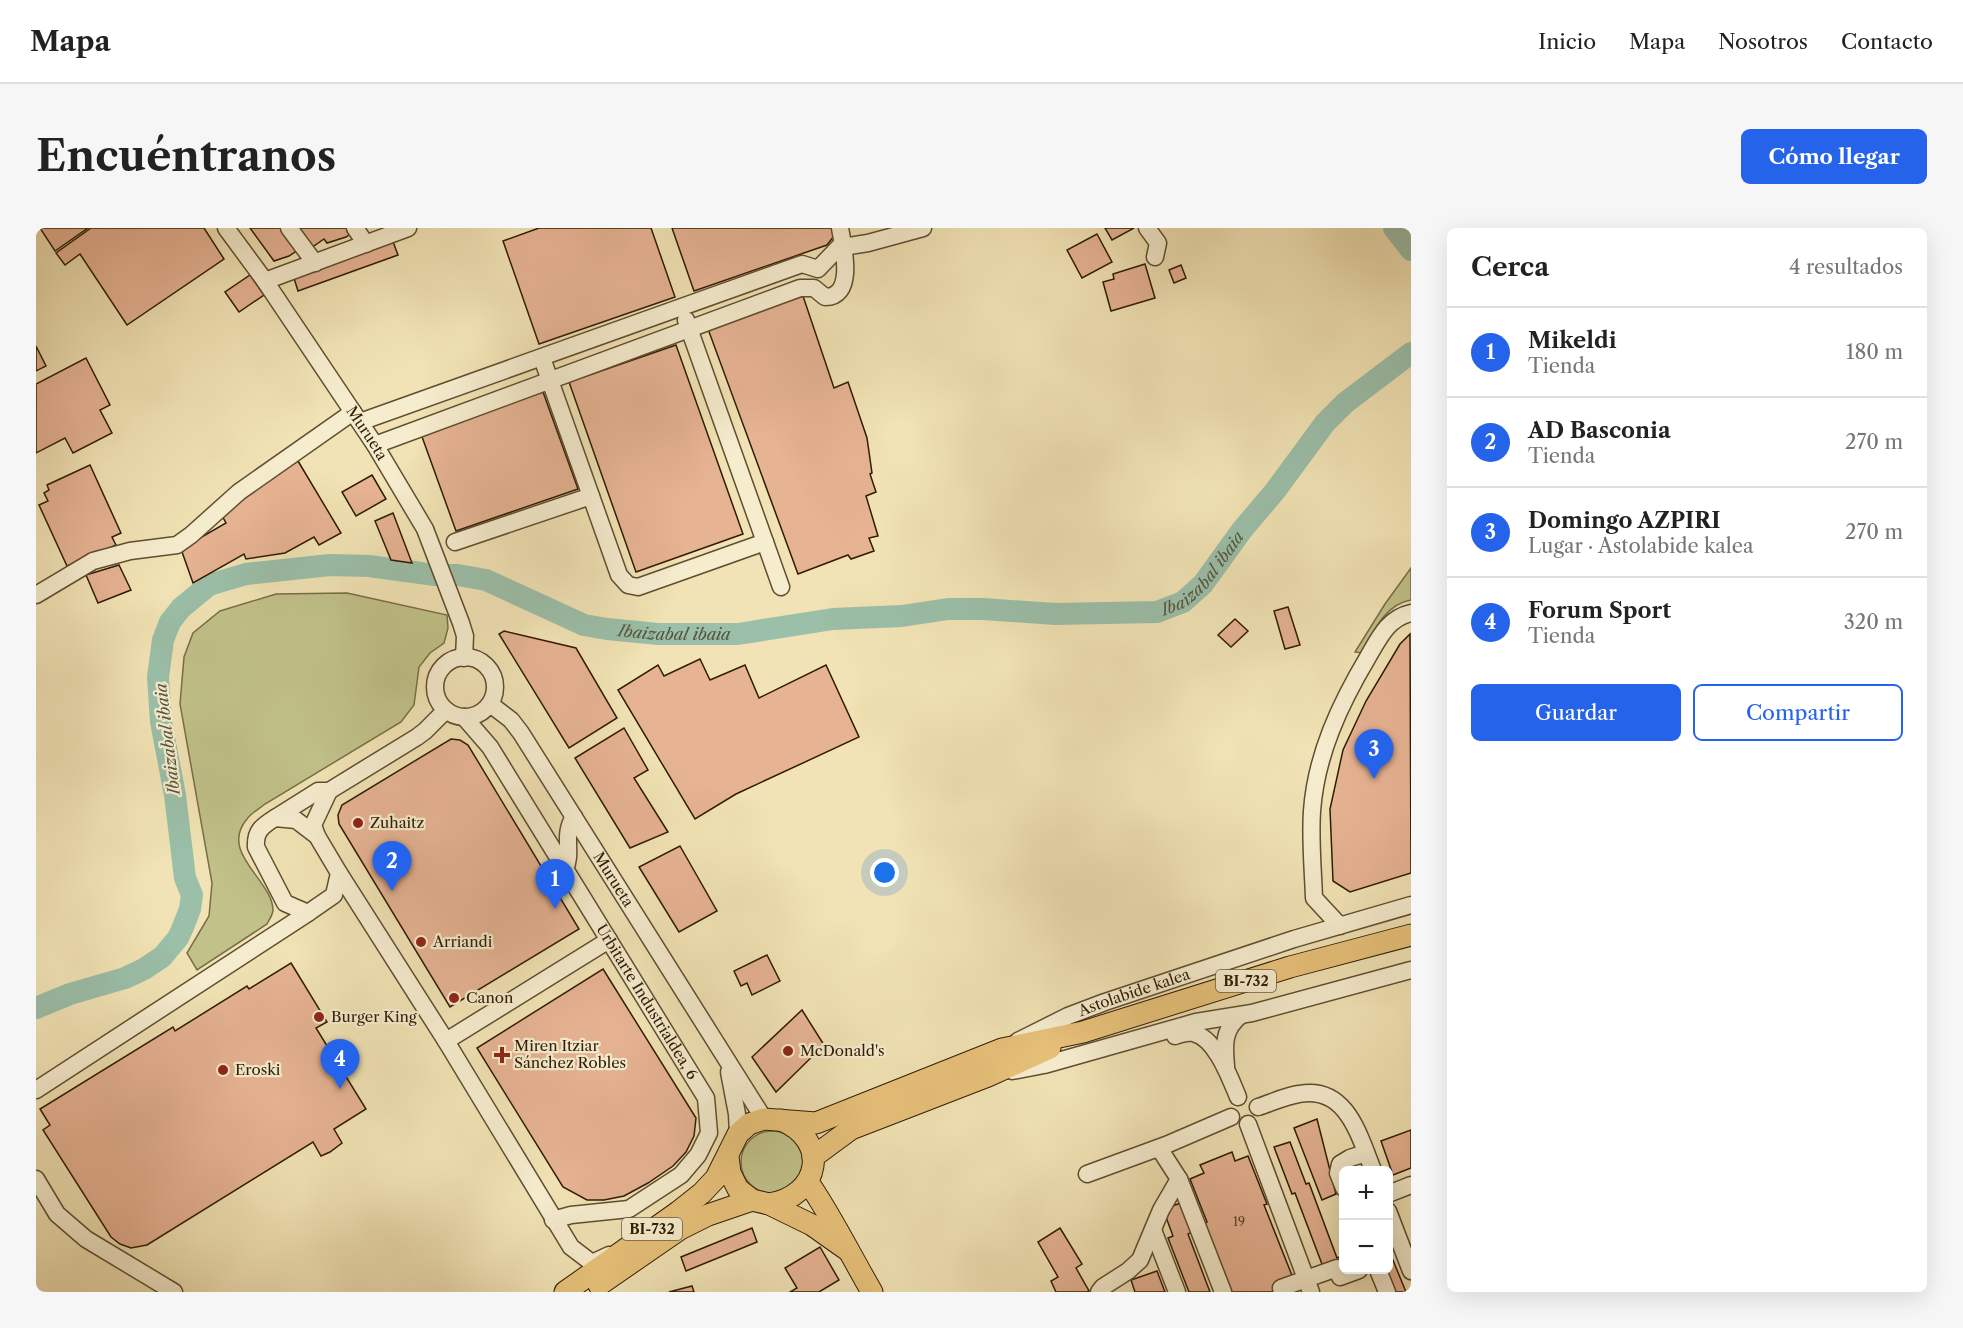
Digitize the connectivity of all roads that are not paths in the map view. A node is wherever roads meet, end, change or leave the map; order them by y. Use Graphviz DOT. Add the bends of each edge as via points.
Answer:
graph roads {
  1 [pos="226,228"];
  2 [pos="289,228"];
  3 [pos="355,228"];
  4 [pos="408,228"];
  5 [pos="923,228"];
  6 [pos="1147,228"];
  7 [pos="842,239"];
  8 [pos="366,244"];
  9 [pos="1155,257"];
  10 [pos="315,263"];
  11 [pos="818,269"];
  12 [pos="843,279"];
  13 [pos="265,281"];
  14 [pos="814,288"];
  15 [pos="681,308"];
  16 [pos="690,328"];
  17 [pos="542,358"];
  18 [pos="550,380"];
  19 [pos="356,417"];
  20 [pos="375,445"];
  21 [pos="591,496"];
  22 [pos="455,542"];
  23 [pos="765,542"];
  24 [pos="781,587"];
  25 [pos="36,595"];
  26 [pos="1411,613"];
  27 [pos="464,658"];
  28 [pos="490,704"];
  29 [pos="446,710"];
  30 [pos="464,717"];
  31 [pos="329,791"];
  32 [pos="574,817"];
  33 [pos="275,818"];
  34 [pos="317,836"];
  35 [pos="565,869"];
  36 [pos="339,873"];
  37 [pos="285,903"];
  38 [pos="1411,905"];
  39 [pos="302,916"];
  40 [pos="1340,926"];
  41 [pos="281,929"];
  42 [pos="1411,934"];
  43 [pos="609,940"];
  44 [pos="1411,970"];
  45 [pos="1241,1015"];
  46 [pos="1083,1032"];
  47 [pos="446,1041"];
  48 [pos="1121,1043"];
  49 [pos="1002,1049"];
  50 [pos="728,1062"];
  51 [pos="1226,1066"];
  52 [pos="988,1076"];
  53 [pos="36,1090"];
  54 [pos="1238,1098"];
  55 [pos="1258,1107"];
  56 [pos="1231,1117"];
  57 [pos="771,1119"];
  58 [pos="1248,1124"];
  59 [pos="738,1134"];
  60 [pos="1159,1148"];
  61 [pos="1366,1153"];
  62 [pos="728,1156"];
  63 [pos="813,1157"];
  64 [pos="1340,1166"];
  65 [pos="1371,1166"];
  66 [pos="1087,1174"];
  67 [pos="36,1179"];
  68 [pos="1179,1179"];
  69 [pos="808,1182"];
  70 [pos="1411,1185"];
  71 [pos="1393,1192"];
  72 [pos="761,1202"];
  73 [pos="553,1220"];
  74 [pos="1392,1220"];
  75 [pos="1153,1230"];
  76 [pos="626,1248"];
  77 [pos="846,1249"];
  78 [pos="1410,1265"];
  79 [pos="1339,1274"];
  80 [pos="1380,1274"];
  81 [pos="1308,1285"];
  82 [pos="174,1292"];
  83 [pos="566,1292"];
  84 [pos="588,1292"];
  85 [pos="873,1292"];
  86 [pos="1099,1292"];
  87 [pos="1177,1292"];
  88 [pos="1223,1292"];
  89 [pos="1282,1292"];
  90 [pos="1387,1292"];
  1 -- 13 [label="street, Murueta"];
  2 -- 10 [label="street"];
  3 -- 8 [label="street"];
  4 -- 8 [label="street"];
  5 -- 7 [label="street" via="868,243"];
  6 -- 9 [label="street" via="1158,243"];
  7 -- 11 [label="street"];
  7 -- 12 [label="street" via="846,265"];
  8 -- 10 [label="street"];
  10 -- 13 [label="street"];
  11 -- 12 [label="street" via="836,268"];
  11 -- 14 [label="street" via="813,278"];
  11 -- 15 [label="street" via="802,264"];
  12 -- 14 [label="street" via="841,289 834,295 825,297"];
  13 -- 19 [label="street, Murueta"];
  14 -- 16 [label="street" via="800,288"];
  15 -- 16 [label="street"];
  15 -- 17 [label="street"];
  16 -- 18 [label="street"];
  16 -- 23 [label="street"];
  17 -- 18 [label="street"];
  17 -- 19 [label="street"];
  18 -- 20 [label="street"];
  18 -- 21 [label="street"];
  19 -- 20 [label="street, Murueta"];
  19 -- 25 [label="street" via="239,492 177,545 93,561"];
  20 -- 27 [label="street, Murueta" via="425,529 465,636"];
  21 -- 22 [label="street"];
  21 -- 23 [label="street" via="619,575 628,585 638,587"];
  23 -- 24 [label="street"];
  26 -- 40 [label="street" via="1399,615 1384,630 1338,712 1323,751 1312,810 1314,898"];
  27 -- 28 [label="street" via="489,669 495,686"];
  27 -- 29 [label="street" via="447,663 437,677 436,695"];
  28 -- 30 [label="street" via="474,716"];
  28 -- 32 [label="street, Murueta" via="521,733"];
  29 -- 30 [label="street"];
  29 -- 31 [label="street" via="417,737"];
  30 -- 35 [label="street, Urbitarte Industrialdea, 6" via="490,747"];
  31 -- 33 [label="street" via="318,791"];
  31 -- 34 [label="street" via="313,825"];
  32 -- 35 [label="street" via="568,826"];
  32 -- 50 [label="street, Murueta"];
  33 -- 34 [label="street" via="296,820"];
  33 -- 37 [label="street" via="261,826 256,847"];
  34 -- 36 [label="street"];
  35 -- 43 [label="street, Urbitarte Industrialdea, 6"];
  36 -- 39 [label="street" via="334,895"];
  36 -- 47 [label="street"];
  37 -- 39 [label="street"];
  37 -- 41 [label="street"];
  38 -- 40 [label="street, Astolabide kalea"];
  39 -- 41 [label="street"];
  40 -- 49 [label="street, Astolabide kalea" via="1106,1002"];
  41 -- 53 [label="street"];
  42 -- 46 [label="main road, BI-732" via="1290,967"];
  43 -- 47 [label="street"];
  43 -- 73 [label="street, Urbitarte Industrialdea, 6" via="706,1098 709,1133 681,1176 629,1209"];
  44 -- 45 [label="street"];
  45 -- 48 [label="street" via="1196,1022"];
  45 -- 51 [label="street" via="1224,1040"];
  46 -- 49 [label="main road, BI-732"];
  46 -- 52 [label="main road, BI-732"];
  47 -- 73 [label="street"];
  48 -- 51 [label="street" via="1131,1045 1193,1033 1205,1039"];
  48 -- 52 [label="street"];
  49 -- 57 [label="main road, BI-732" via="816,1123"];
  50 -- 57 [label="street, Murueta"];
  50 -- 59 [label="street, Murueta"];
  51 -- 54 [label="street"];
  52 -- 63 [label="main road, BI-732" via="851,1129"];
  54 -- 55 [label="street" via="1250,1097"];
  54 -- 56 [label="street" via="1230,1106"];
  55 -- 58 [label="street" via="1258,1114"];
  55 -- 61 [label="street" via="1299,1094 1322,1094 1336,1100 1353,1121"];
  56 -- 58 [label="street" via="1239,1124"];
  56 -- 60 [label="street"];
  57 -- 59 [label="main road" via="749,1124"];
  57 -- 63 [label="main road" via="795,1126 807,1139"];
  58 -- 81 [label="street"];
  59 -- 62 [label="main road, BI-732"];
  60 -- 66 [label="street"];
  60 -- 68 [label="street"];
  61 -- 64 [label="street"];
  61 -- 65 [label="street"];
  62 -- 72 [label="main road" via="730,1173 738,1189"];
  62 -- 76 [label="main road, BI-732" via="716,1178 702,1192"];
  63 -- 69 [label="main road"];
  67 -- 82 [label="street" via="57,1214 86,1239"];
  68 -- 75 [label="street"];
  68 -- 88 [label="street"];
  69 -- 72 [label="main road, BI-732" via="785,1202"];
  69 -- 77 [label="main road"];
  70 -- 71 [label="street"];
  72 -- 77 [label="main road" via="812,1225"];
  72 -- 84 [label="main road, BI-732" via="708,1215 680,1229"];
  73 -- 76 [label="street" via="571,1247 592,1263"];
  74 -- 78 [label="street"];
  75 -- 86 [label="street" via="1140,1260"];
  75 -- 87 [label="street"];
  76 -- 83 [label="main road, BI-732"];
  77 -- 85 [label="main road"];
  79 -- 81 [label="street" via="1336,1268"];
  80 -- 90 [label="street"];
  81 -- 89 [label="street" via="1281,1288"];
}
